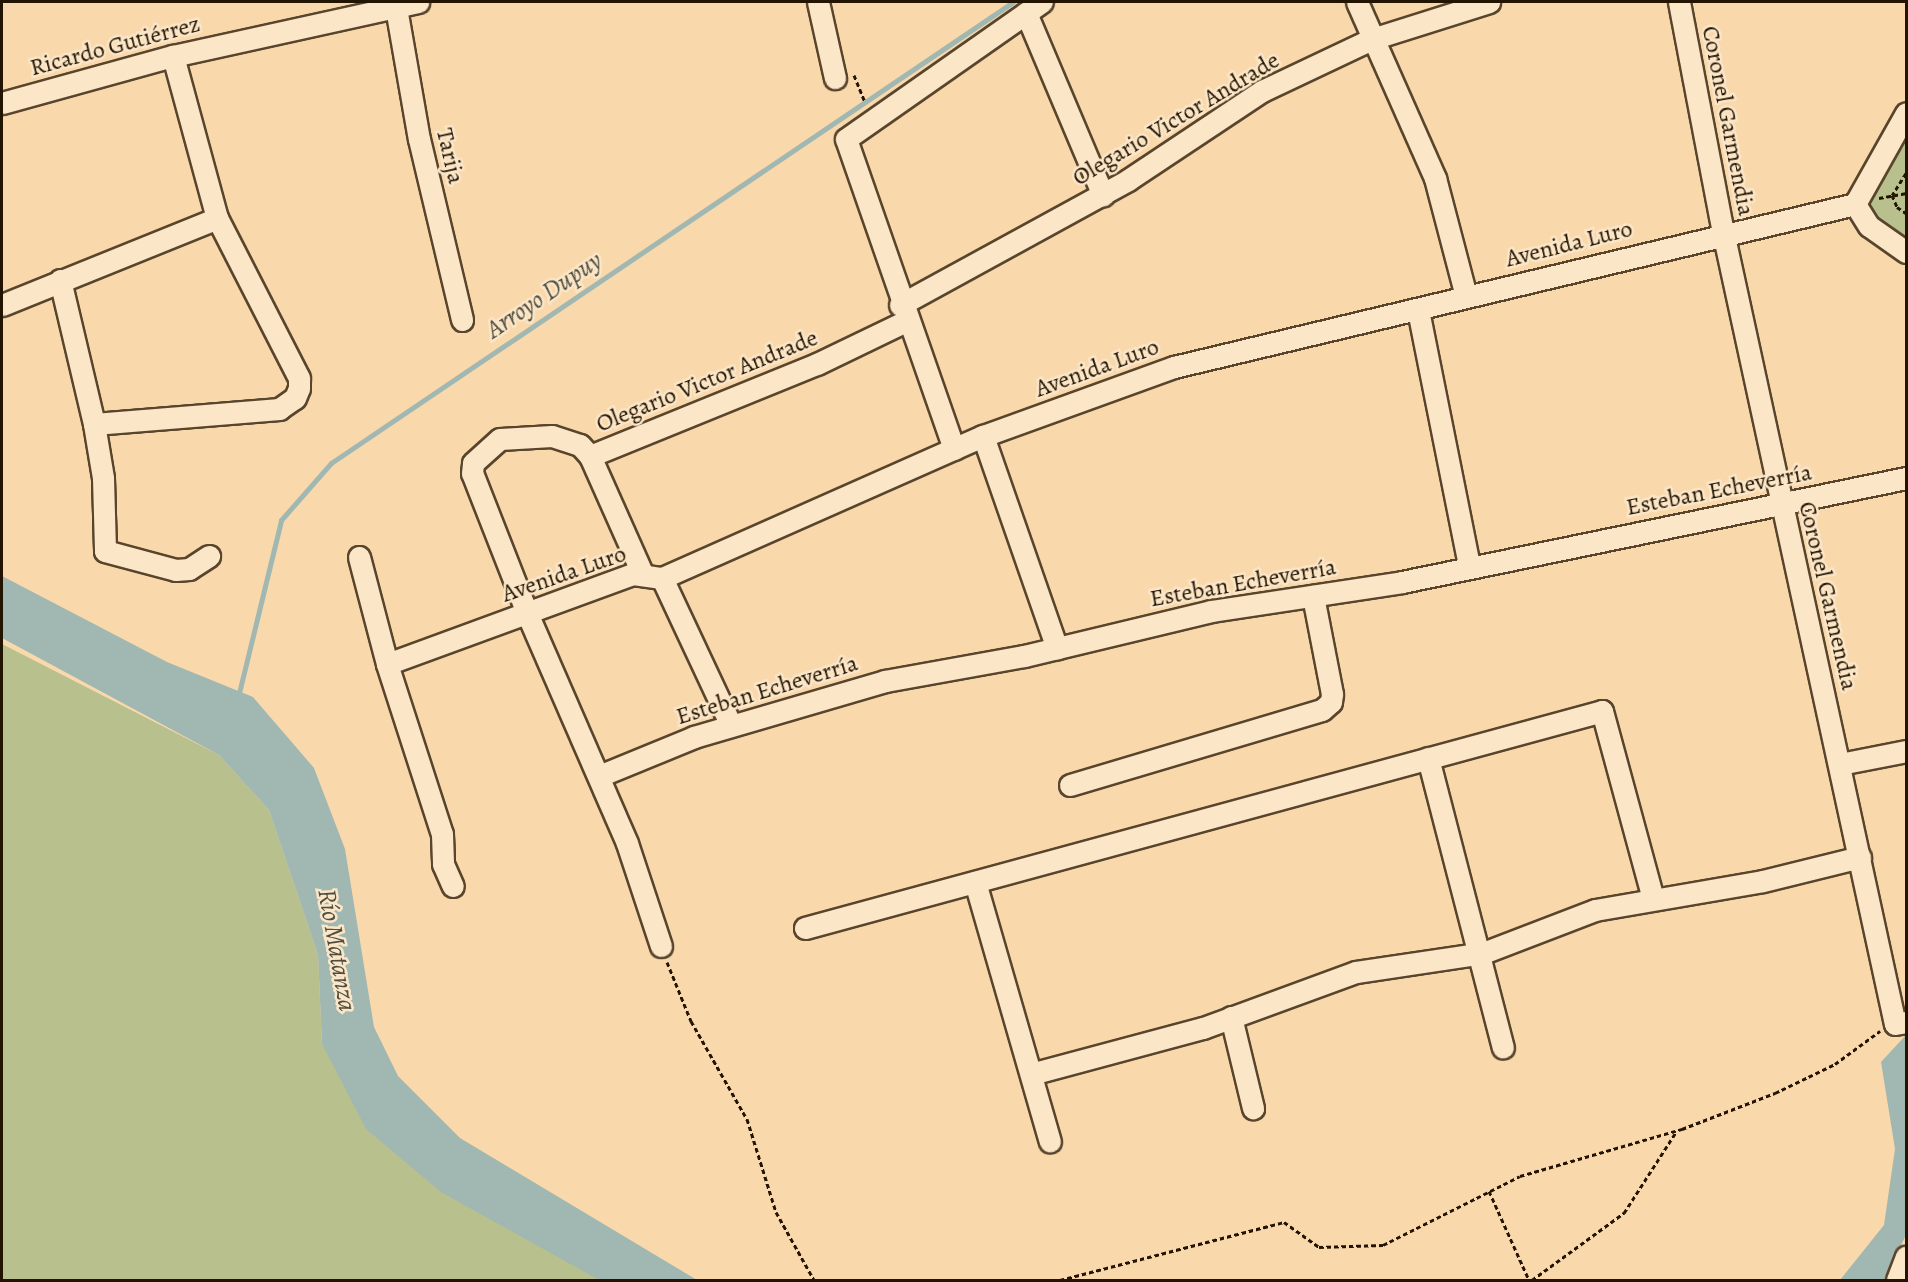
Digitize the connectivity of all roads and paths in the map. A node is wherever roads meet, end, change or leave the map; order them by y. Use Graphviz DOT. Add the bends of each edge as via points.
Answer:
graph roads {
  1 [pos="418,2"];
  2 [pos="818,2"];
  3 [pos="1357,2"];
  4 [pos="1489,2"];
  5 [pos="1679,2"];
  6 [pos="395,4"];
  7 [pos="1034,7"];
  8 [pos="1372,39"];
  9 [pos="173,56"];
  10 [pos="835,78"];
  11 [pos="2,103"];
  12 [pos="1906,113"];
  13 [pos="1906,172"];
  14 [pos="1103,195"];
  15 [pos="1855,204"];
  16 [pos="1906,213"];
  17 [pos="217,218"];
  18 [pos="1723,232"];
  19 [pos="1906,252"];
  20 [pos="60,280"];
  21 [pos="1466,296"];
  22 [pos="2,305"];
  23 [pos="1418,310"];
  24 [pos="903,313"];
  25 [pos="462,321"];
  26 [pos="94,424"];
  27 [pos="983,436"];
  28 [pos="954,449"];
  29 [pos="590,456"];
  30 [pos="1906,478"];
  31 [pos="1781,504"];
  32 [pos="208,556"];
  33 [pos="359,557"];
  34 [pos="1468,566"];
  35 [pos="652,576"];
  36 [pos="1312,596"];
  37 [pos="527,613"];
  38 [pos="1057,649"];
  39 [pos="387,664"];
  40 [pos="730,724"];
  41 [pos="1906,752"];
  42 [pos="1428,758"];
  43 [pos="1840,764"];
  44 [pos="599,776"];
  45 [pos="1070,785"];
  46 [pos="1860,857"];
  47 [pos="975,882"];
  48 [pos="453,886"];
  49 [pos="1653,899"];
  50 [pos="805,928"];
  51 [pos="661,946"];
  52 [pos="1478,953"];
  53 [pos="1231,1017"];
  54 [pos="1901,1023"];
  55 [pos="1503,1047"];
  56 [pos="1031,1074"];
  57 [pos="1253,1108"];
  58 [pos="1677,1130"];
  59 [pos="1050,1141"];
  60 [pos="1489,1191"];
  61 [pos="1906,1257"];
  62 [pos="814,1281"];
  63 [pos="1060,1281"];
  64 [pos="1531,1281"];
  65 [pos="1897,1281"];
  1 -- 6 [label="street, Ricardo Gutiérrez"];
  2 -- 10 [label="street"];
  3 -- 8 [label="street"];
  4 -- 8 [label="street, Olegario Victor Andrade"];
  5 -- 18 [label="street, Coronel Garmendia"];
  6 -- 9 [label="street, Ricardo Gutiérrez"];
  6 -- 25 [label="street, Tarija" via="419,139"];
  7 -- 14 [label="street"];
  7 -- 24 [label="street" via="846,139"];
  8 -- 14 [label="street, Olegario Victor Andrade" via="1247,100 1162,160"];
  8 -- 21 [label="street" via="1435,178"];
  9 -- 11 [label="street, Ricardo Gutiérrez"];
  9 -- 17 [label="street"];
  12 -- 15 [label="street"];
  13 -- 16 [label="path" via="1892,195 1897,207"];
  14 -- 24 [label="street, Olegario Victor Andrade"];
  15 -- 18 [label="street, Avenida Luro"];
  15 -- 19 [label="street" via="1869,225"];
  17 -- 20 [label="street"];
  17 -- 26 [label="street" via="299,378 295,398 279,409"];
  18 -- 21 [label="street, Avenida Luro"];
  18 -- 31 [label="street, Coronel Garmendia"];
  20 -- 22 [label="street"];
  20 -- 26 [label="street"];
  21 -- 23 [label="street, Avenida Luro"];
  23 -- 27 [label="street, Avenida Luro" via="1185,364"];
  23 -- 34 [label="street"];
  24 -- 28 [label="street"];
  24 -- 29 [label="street, Olegario Victor Andrade" via="817,364"];
  26 -- 32 [label="street" via="103,478 105,551 176,570 189,569"];
  27 -- 28 [label="street, Avenida Luro"];
  27 -- 38 [label="street"];
  28 -- 35 [label="street, Avenida Luro"];
  29 -- 35 [label="street"];
  29 -- 37 [label="street, Olegario Victor Andrade" via="567,439 500,439 477,456 472,473"];
  30 -- 31 [label="street, Esteban Echeverría"];
  31 -- 34 [label="street, Esteban Echeverría"];
  31 -- 43 [label="street, Coronel Garmendia"];
  33 -- 39 [label="street"];
  34 -- 36 [label="street, Esteban Echeverría"];
  35 -- 37 [label="street, Avenida Luro"];
  35 -- 40 [label="street"];
  36 -- 38 [label="street, Esteban Echeverría" via="1201,613"];
  36 -- 45 [label="street" via="1332,694 1331,702 1322,710"];
  37 -- 39 [label="street, Avenida Luro"];
  37 -- 44 [label="street"];
  38 -- 40 [label="street, Esteban Echeverría" via="867,685"];
  39 -- 48 [label="street" via="442,834 443,864"];
  40 -- 44 [label="street, Esteban Echeverría"];
  41 -- 43 [label="street"];
  42 -- 47 [label="street"];
  42 -- 49 [label="street" via="1602,711"];
  42 -- 52 [label="street"];
  43 -- 46 [label="street, Coronel Garmendia"];
  44 -- 51 [label="street"];
  46 -- 49 [label="street" via="1763,881"];
  46 -- 54 [label="street, Coronel Garmendia"];
  47 -- 50 [label="street"];
  47 -- 56 [label="street"];
  49 -- 52 [label="street" via="1594,910"];
  51 -- 62 [label="path" via="691,1020 747,1119 776,1212"];
  52 -- 53 [label="street" via="1356,972"];
  52 -- 55 [label="street"];
  53 -- 56 [label="street"];
  53 -- 57 [label="street"];
  54 -- 58 [label="path" via="1810,1078"];
  56 -- 59 [label="street"];
  58 -- 60 [label="path" via="1556,1162"];
  58 -- 64 [label="path" via="1624,1213"];
  60 -- 63 [label="path" via="1383,1245 1319,1247 1284,1222"];
  60 -- 64 [label="path"];
  61 -- 65 [label="street"];
}
